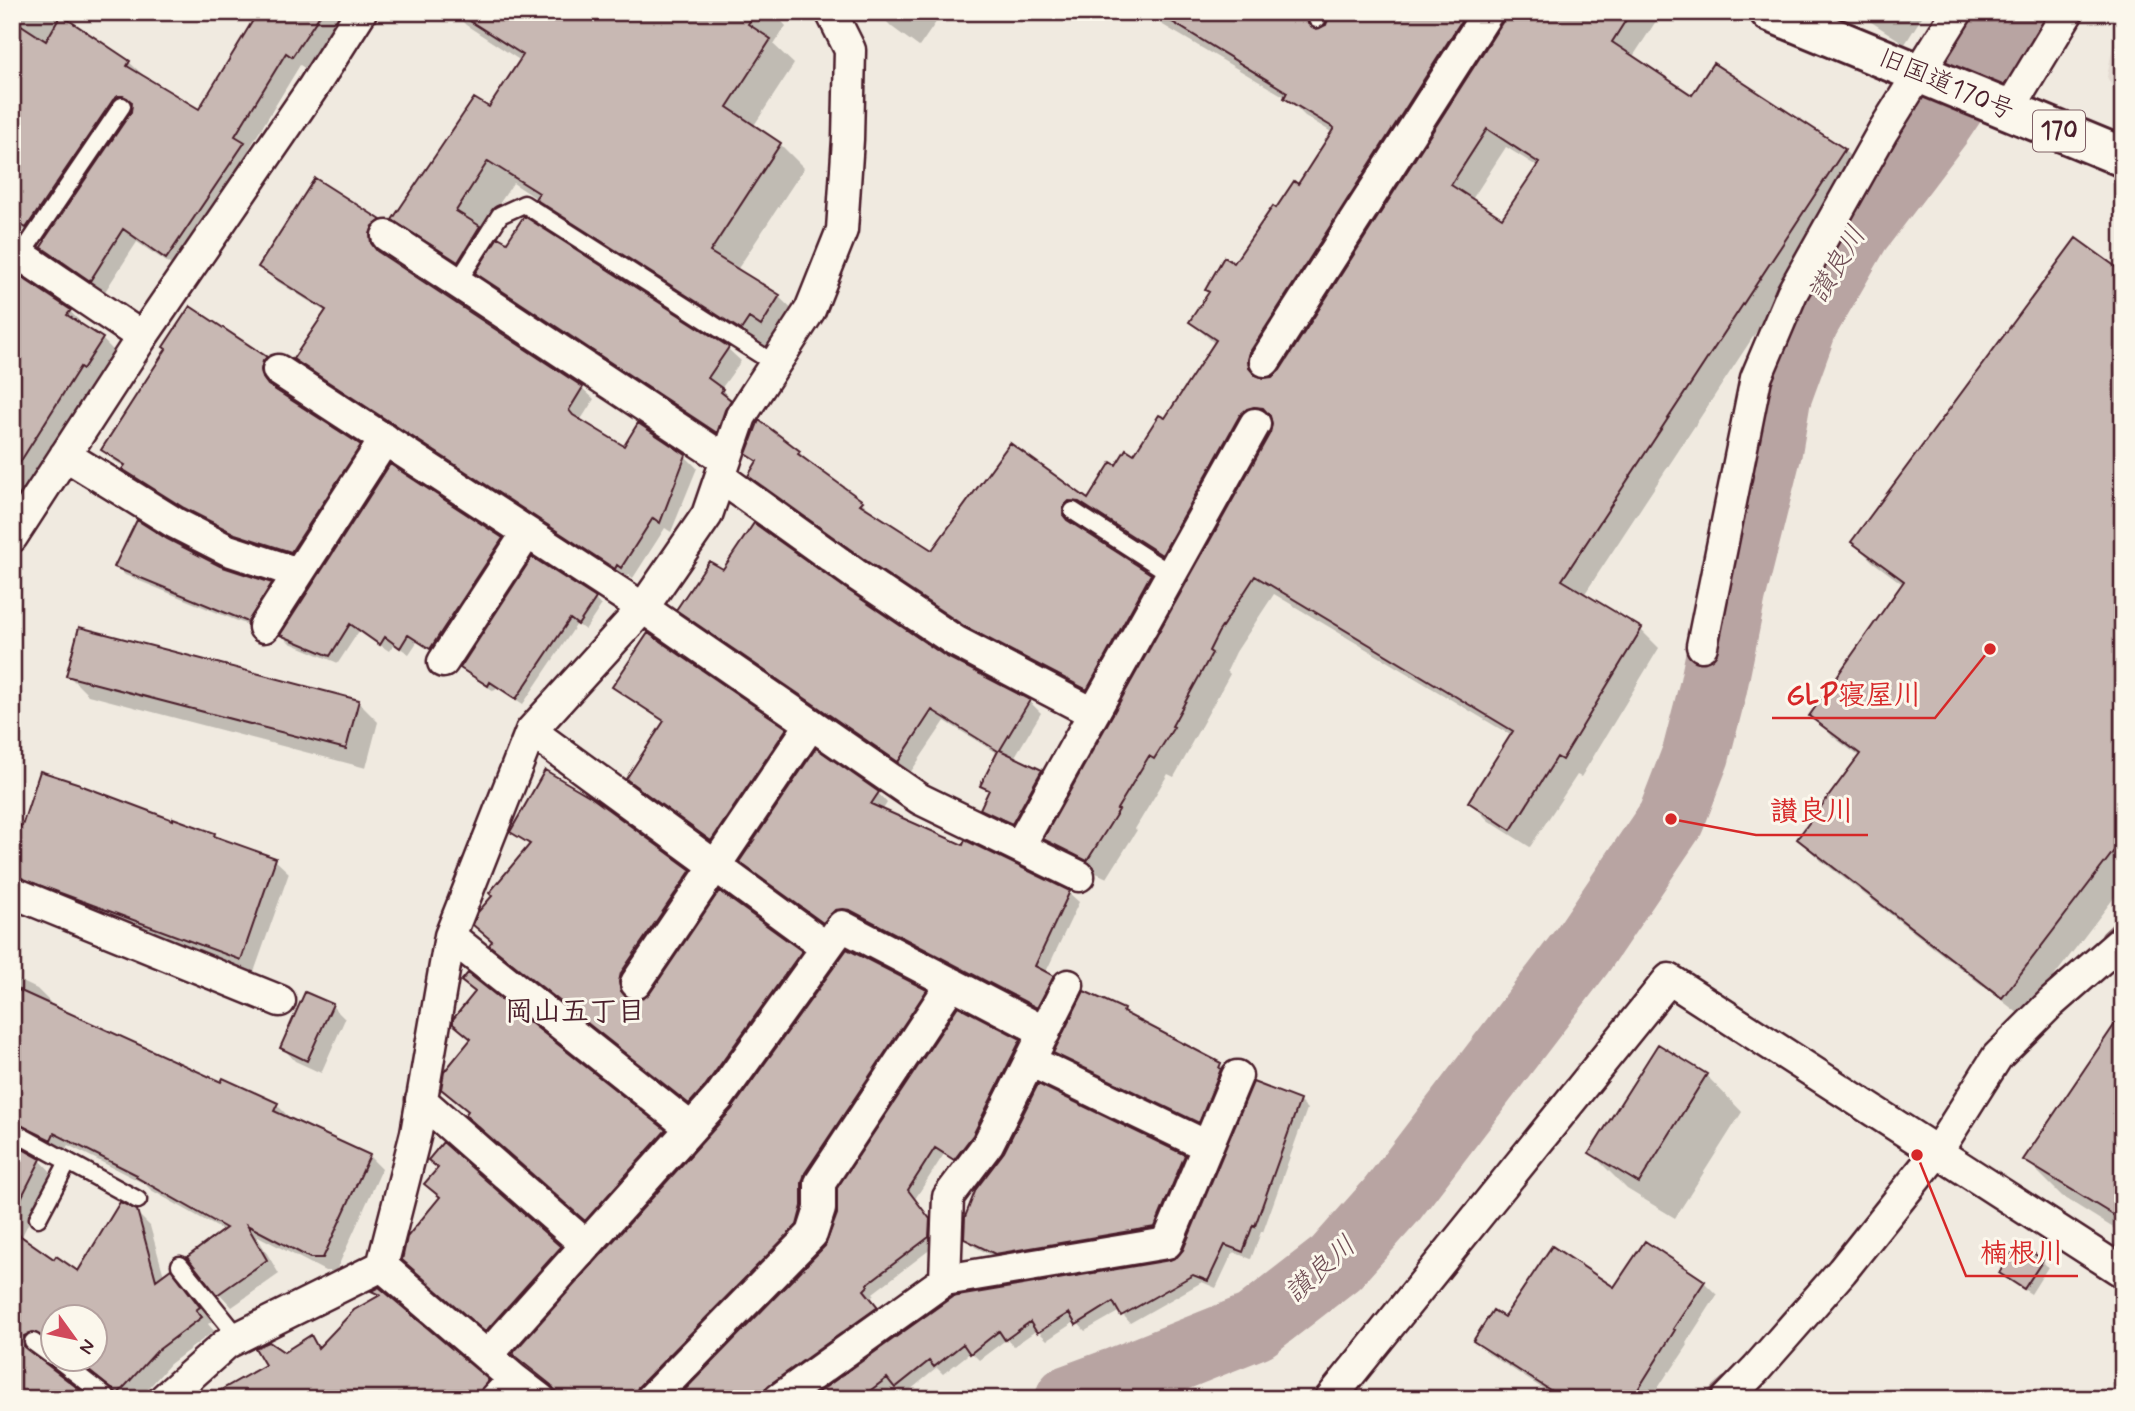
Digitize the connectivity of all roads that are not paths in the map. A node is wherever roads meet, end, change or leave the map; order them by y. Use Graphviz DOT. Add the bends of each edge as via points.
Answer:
graph roads {
  1 [pos="360,12"];
  2 [pos="831,12"];
  3 [pos="1488,12"];
  4 [pos="1770,12"];
  5 [pos="1957,12"];
  6 [pos="2068,12"];
  7 [pos="1925,76"];
  8 [pos="122,106"];
  9 [pos="2002,108"];
  10 [pos="2123,157"];
  11 [pos="387,236"];
  12 [pos="17,252"];
  13 [pos="457,283"];
  14 [pos="142,337"];
  15 [pos="1265,361"];
  16 [pos="775,364"];
  17 [pos="278,370"];
  18 [pos="1255,424"];
  19 [pos="385,439"];
  20 [pos="65,455"];
  21 [pos="723,468"];
  22 [pos="1073,511"];
  23 [pos="527,533"];
  24 [pos="12,537"];
  25 [pos="299,573"];
  26 [pos="1171,573"];
  27 [pos="643,608"];
  28 [pos="264,627"];
  29 [pos="1702,646"];
  30 [pos="443,662"];
  31 [pos="1093,713"];
  32 [pos="811,724"];
  33 [pos="531,731"];
  34 [pos="1019,847"];
  35 [pos="714,865"];
  36 [pos="1079,876"];
  37 [pos="12,892"];
  38 [pos="450,936"];
  39 [pos="2123,940"];
  40 [pos="826,947"];
  41 [pos="636,983"];
  42 [pos="952,983"];
  43 [pos="1068,985"];
  44 [pos="281,1001"];
  45 [pos="1045,1032"];
  46 [pos="1030,1061"];
  47 [pos="1237,1076"];
  48 [pos="421,1100"];
  49 [pos="691,1128"];
  50 [pos="12,1130"];
  51 [pos="1207,1146"];
  52 [pos="1937,1152"];
  53 [pos="68,1161"];
  54 [pos="138,1200"];
  55 [pos="38,1218"];
  56 [pos="586,1245"];
  57 [pos="180,1265"];
  58 [pos="382,1266"];
  59 [pos="2123,1272"];
  60 [pos="945,1280"];
  61 [pos="239,1338"];
  62 [pos="33,1342"];
  63 [pos="38,1346"];
  64 [pos="487,1356"];
  65 [pos="74,1372"];
  66 [pos="505,1389"];
  67 [pos="109,1399"];
  68 [pos="164,1399"];
  69 [pos="540,1399"];
  70 [pos="651,1399"];
  71 [pos="779,1399"];
  72 [pos="1330,1399"];
  73 [pos="1727,1399"];
  1 -- 14 [label="street"];
  2 -- 16 [label="street" via="850,50 842,230 810,310"];
  3 -- 15 [label="street"];
  4 -- 7 [label="highway, 旧国道170号 / 170"];
  5 -- 7 [label="street"];
  6 -- 9 [label="street"];
  7 -- 9 [label="highway, 旧国道170号 / 170"];
  7 -- 29 [label="street" via="1882,131 1792,293 1756,378"];
  8 -- 12 [label="lane"];
  9 -- 10 [label="highway, 旧国道170号 / 170"];
  11 -- 13 [label="street"];
  12 -- 14 [label="street"];
  13 -- 16 [label="lane" via="500,215 524,204"];
  13 -- 21 [label="street"];
  14 -- 20 [label="street"];
  16 -- 21 [label="street" via="741,416"];
  17 -- 19 [label="street"];
  18 -- 26 [label="street"];
  19 -- 23 [label="street"];
  19 -- 25 [label="street"];
  20 -- 24 [label="street"];
  20 -- 25 [label="street" via="196,534 228,550"];
  21 -- 27 [label="street" via="707,515"];
  21 -- 31 [label="street" via="855,573 955,640"];
  22 -- 26 [label="lane"];
  23 -- 27 [label="street"];
  23 -- 30 [label="street"];
  25 -- 28 [label="street"];
  26 -- 31 [label="street"];
  27 -- 32 [label="street"];
  27 -- 33 [label="street"];
  31 -- 34 [label="street"];
  32 -- 34 [label="street" via="920,799"];
  32 -- 35 [label="street"];
  33 -- 35 [label="street"];
  33 -- 38 [label="street"];
  34 -- 36 [label="street"];
  35 -- 40 [label="street"];
  35 -- 41 [label="street"];
  37 -- 44 [label="street"];
  38 -- 48 [label="street"];
  38 -- 49 [label="street"];
  39 -- 52 [label="street" via="1997,1057"];
  40 -- 42 [label="street" via="842,926"];
  40 -- 49 [label="street" via="719,1097"];
  42 -- 45 [label="street"];
  42 -- 70 [label="street" via="820,1183 820,1209 812,1234"];
  43 -- 45 [label="street"];
  45 -- 46 [label="street"];
  46 -- 51 [label="street"];
  46 -- 60 [label="street" via="988,1144 948,1196"];
  47 -- 51 [label="street"];
  48 -- 56 [label="street"];
  48 -- 58 [label="street"];
  49 -- 56 [label="street"];
  50 -- 53 [label="lane"];
  51 -- 60 [label="street" via="1167,1243"];
  52 -- 59 [label="street"];
  52 -- 72 [label="street" via="1669,979"];
  52 -- 73 [label="street" via="1842,1271"];
  53 -- 54 [label="lane"];
  53 -- 55 [label="lane"];
  56 -- 64 [label="street"];
  57 -- 61 [label="lane"];
  58 -- 61 [label="street"];
  58 -- 64 [label="street"];
  60 -- 71 [label="street"];
  61 -- 68 [label="street" via="227,1343"];
  62 -- 63 [label="lane"];
  64 -- 66 [label="street"];
  65 -- 67 [label="lane"];
  66 -- 69 [label="street"];
}
